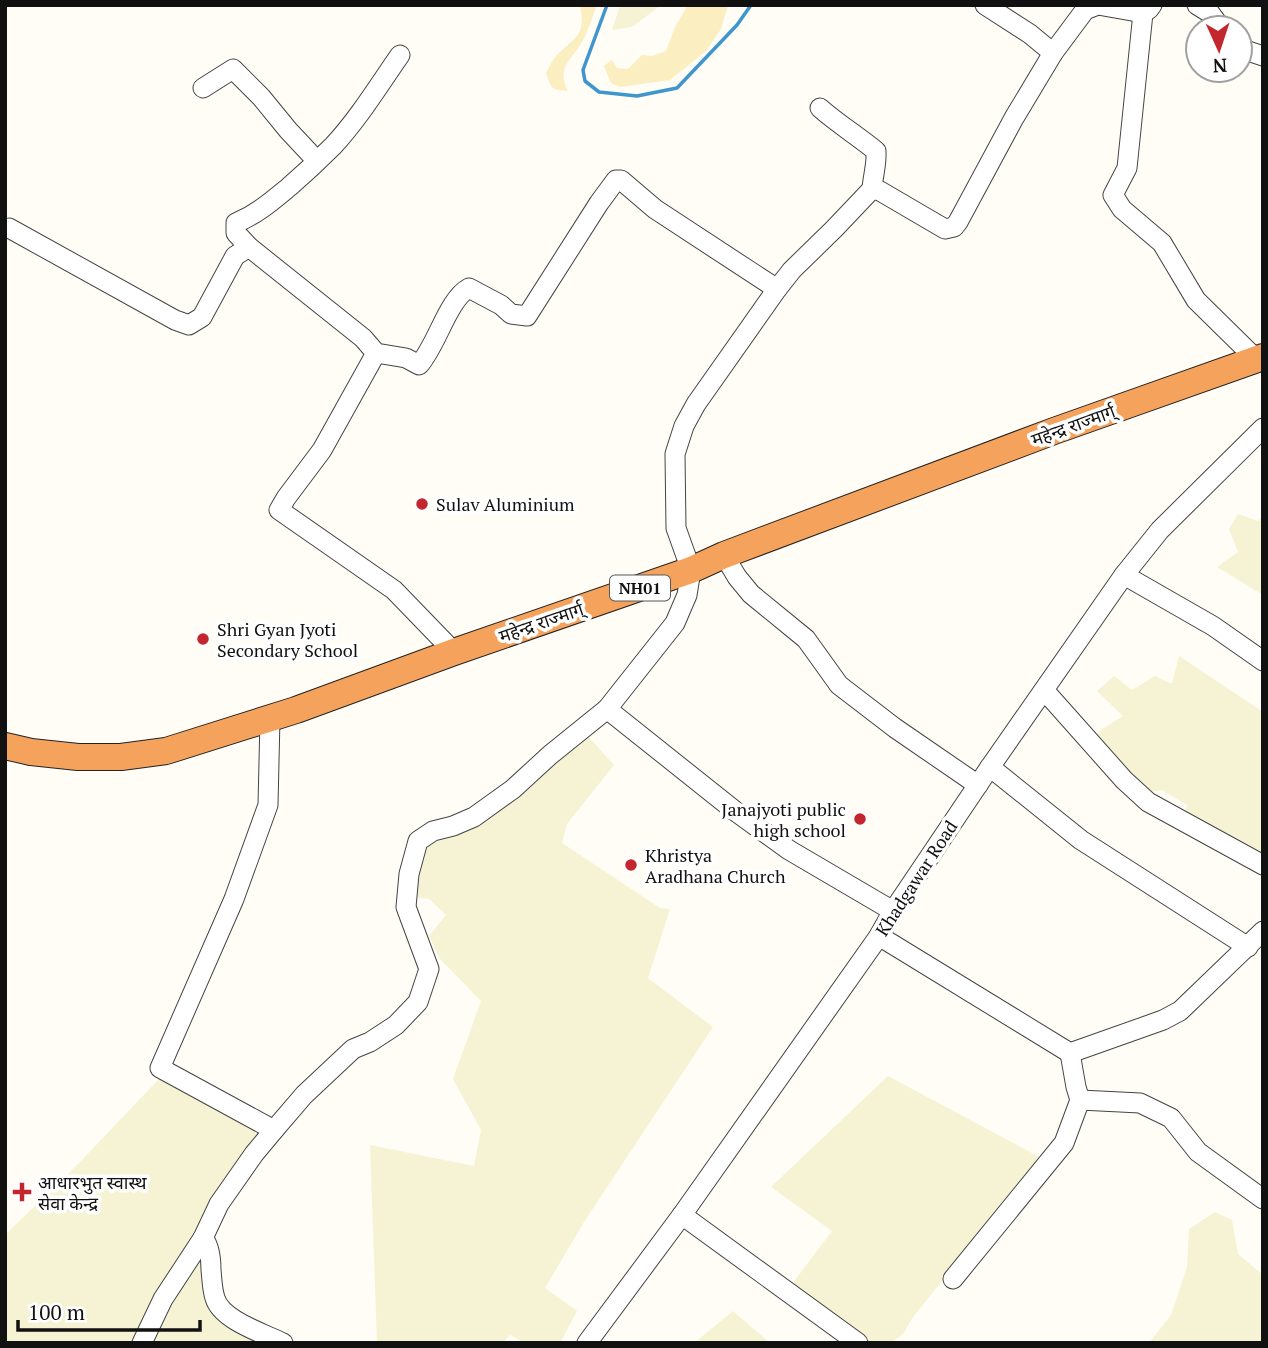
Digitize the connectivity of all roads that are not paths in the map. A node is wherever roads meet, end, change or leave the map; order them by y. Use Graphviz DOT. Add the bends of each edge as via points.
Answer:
graph roads {
  1 [pos="985,5"];
  2 [pos="1092,6"];
  3 [pos="1148,9"];
  4 [pos="1053,53"];
  5 [pos="400,55"];
  6 [pos="204,88"];
  7 [pos="820,108"];
  8 [pos="317,161"];
  9 [pos="872,188"];
  10 [pos="9,228"];
  11 [pos="249,247"];
  12 [pos="777,289"];
  13 [pos="376,353"];
  14 [pos="1260,358"];
  15 [pos="1263,428"];
  16 [pos="724,555"];
  17 [pos="691,570"];
  18 [pos="1124,575"];
  19 [pos="454,652"];
  20 [pos="1263,661"];
  21 [pos="1044,690"];
  22 [pos="607,709"];
  23 [pos="270,718"];
  24 [pos="5,746"];
  25 [pos="990,767"];
  26 [pos="978,785"];
  27 [pos="1263,865"];
  28 [pos="893,911"];
  29 [pos="1263,931"];
  30 [pos="879,936"];
  31 [pos="1248,947"];
  32 [pos="1070,1053"];
  33 [pos="1080,1100"];
  34 [pos="274,1130"];
  35 [pos="1263,1199"];
  36 [pos="682,1214"];
  37 [pos="203,1238"];
  38 [pos="953,1279"];
  39 [pos="142,1343"];
  40 [pos="283,1343"];
  41 [pos="587,1343"];
  42 [pos="858,1343"];
  1 -- 4 [label="street"];
  2 -- 3 [label="street"];
  2 -- 4 [label="street"];
  3 -- 14 [label="street" via="1127,168 1113,195 1122,209 1162,243 1196,300"];
  4 -- 9 [label="street" via="954,227 946,229"];
  5 -- 8 [label="street" via="364,108"];
  6 -- 8 [label="street" via="233,69 272,97"];
  7 -- 9 [label="street" via="876,151"];
  8 -- 11 [label="street" via="253,216 236,223 236,233"];
  9 -- 12 [label="street"];
  10 -- 11 [label="street" via="188,326 202,317 235,256"];
  11 -- 13 [label="street"];
  12 -- 13 [label="street" via="615,180 527,316 512,314 469,288 452,306 419,365"];
  12 -- 17 [label="street" via="696,404 675,454 676,528"];
  13 -- 19 [label="street" via="322,450 279,510 394,590"];
  14 -- 16 [label="highway, महेन्द्र राज्मार्ग् / NH01"];
  15 -- 18 [label="street, Khadgawar Road" via="1160,530"];
  16 -- 17 [label="highway, महेन्द्र राज्मार्ग् / NH01"];
  16 -- 26 [label="street" via="751,594 806,639 839,685"];
  17 -- 19 [label="highway, महेन्द्र राज्मार्ग् / NH01"];
  17 -- 22 [label="street" via="687,595 674,623"];
  18 -- 20 [label="street"];
  18 -- 21 [label="street, Khadgawar Road"];
  19 -- 23 [label="highway, महेन्द्र राज्मार्ग् / NH01"];
  21 -- 25 [label="street, Khadgawar Road"];
  21 -- 27 [label="street" via="1148,802"];
  22 -- 28 [label="street" via="789,850"];
  22 -- 34 [label="street" via="474,817 432,831 418,841 406,907 429,969 418,1002 396,1025 339,1062"];
  23 -- 24 [label="highway, महेन्द्र राज्मार्ग् / NH01" via="166,751 121,757 78,757"];
  23 -- 34 [label="street" via="268,804 234,899 160,1068"];
  25 -- 26 [label="street, Khadgawar Road"];
  25 -- 31 [label="street" via="1081,840"];
  26 -- 28 [label="street, Khadgawar Road"];
  28 -- 30 [label="street, Khadgawar Road"];
  29 -- 31 [label="street"];
  30 -- 32 [label="street"];
  30 -- 36 [label="street, Khadgawar Road"];
  31 -- 32 [label="street" via="1180,1011"];
  32 -- 33 [label="street"];
  33 -- 35 [label="street" via="1140,1103 1171,1118 1198,1152"];
  33 -- 38 [label="street" via="1064,1143"];
  34 -- 37 [label="street" via="219,1204"];
  36 -- 41 [label="street, Khadgawar Road"];
  36 -- 42 [label="street"];
  37 -- 39 [label="street" via="163,1299"];
  37 -- 40 [label="street" via="220,1309"];
}
